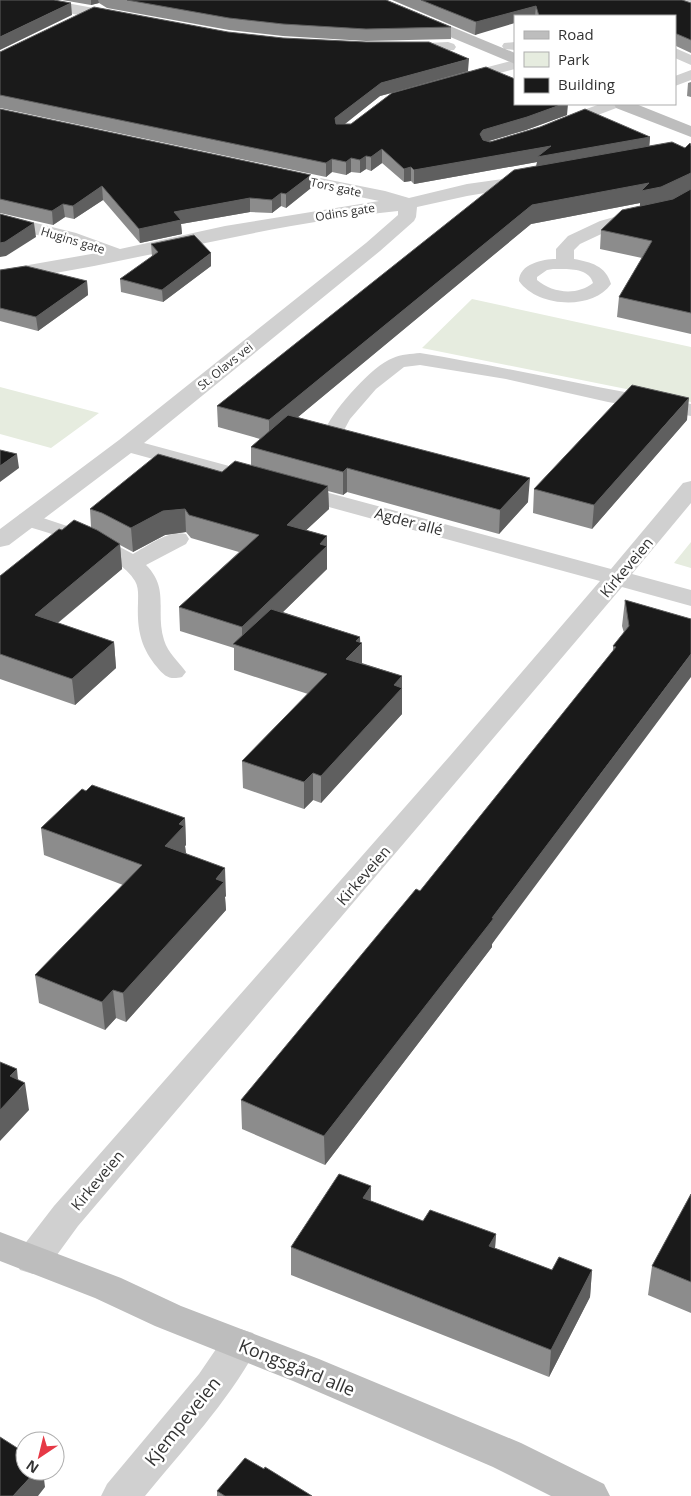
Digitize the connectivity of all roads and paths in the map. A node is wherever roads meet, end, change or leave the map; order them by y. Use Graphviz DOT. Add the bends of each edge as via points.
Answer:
graph roads {
  1 [pos="26,0"];
  2 [pos="120,0"];
  3 [pos="374,0"];
  4 [pos="687,0"];
  5 [pos="691,2"];
  6 [pos="92,13"];
  7 [pos="131,20"];
  8 [pos="71,24"];
  9 [pos="448,46"];
  10 [pos="392,49"];
  11 [pos="513,50"];
  12 [pos="676,52"];
  13 [pos="691,60"];
  14 [pos="514,64"];
  15 [pos="691,74"];
  16 [pos="450,82"];
  17 [pos="676,82"];
  18 [pos="611,105"];
  19 [pos="624,105"];
  20 [pos="542,132"];
  21 [pos="691,132"];
  22 [pos="260,170"];
  23 [pos="550,176"];
  24 [pos="691,197"];
  25 [pos="408,204"];
  26 [pos="0,220"];
  27 [pos="117,254"];
  28 [pos="565,264"];
  29 [pos="0,276"];
  30 [pos="691,410"];
  31 [pos="336,428"];
  32 [pos="127,445"];
  33 [pos="691,488"];
  34 [pos="28,519"];
  35 [pos="178,539"];
  36 [pos="0,540"];
  37 [pos="134,563"];
  38 [pos="618,578"];
  39 [pos="691,598"];
  40 [pos="174,672"];
  41 [pos="0,1246"];
  42 [pos="33,1260"];
  43 [pos="240,1344"];
  44 [pos="121,1496"];
  45 [pos="590,1496"];
  1 -- 6 [label="street"];
  2 -- 6 [label="street"];
  3 -- 11 [label="main road"];
  4 -- 5 [label="street"];
  6 -- 7 [label="street"];
  6 -- 8 [label="street"];
  9 -- 10 [label="street"];
  12 -- 13 [label="lane"];
  14 -- 16 [label="lane"];
  15 -- 17 [label="lane"];
  18 -- 20 [label="lane"];
  19 -- 21 [label="main road"];
  22 -- 25 [label="street, Tors gate"];
  23 -- 25 [label="street, Odins gate"];
  24 -- 28 [label="lane" via="665,212 625,219 574,240 565,250"];
  25 -- 27 [label="street, Odins gate" via="352,210"];
  25 -- 32 [label="street, St. Olavs vei" via="407,218"];
  26 -- 27 [label="street, Hugins gate" via="69,237"];
  27 -- 29 [label="street, Odins gate"];
  30 -- 31 [label="lane" via="608,396 506,373 420,360 398,362 368,385 341,417"];
  32 -- 34 [label="street, St. Olavs vei"];
  32 -- 38 [label="street, Agder allé"];
  33 -- 38 [label="street, Kirkeveien"];
  34 -- 36 [label="street, St. Olavs vei"];
  34 -- 37 [label="lane" via="108,549"];
  35 -- 37 [label="lane"];
  37 -- 40 [label="lane" via="148,584 149,635 160,658"];
  38 -- 39 [label="street, Agder allé"];
  38 -- 42 [label="street, Kirkeveien" via="156,1111 66,1216"];
  41 -- 42 [label="main road, Kongsgård alle"];
  42 -- 43 [label="main road, Kongsgård alle"];
  43 -- 44 [label="street, Kjempeveien" via="212,1385"];
  43 -- 45 [label="main road, Kongsgård alle" via="507,1455"];
}
